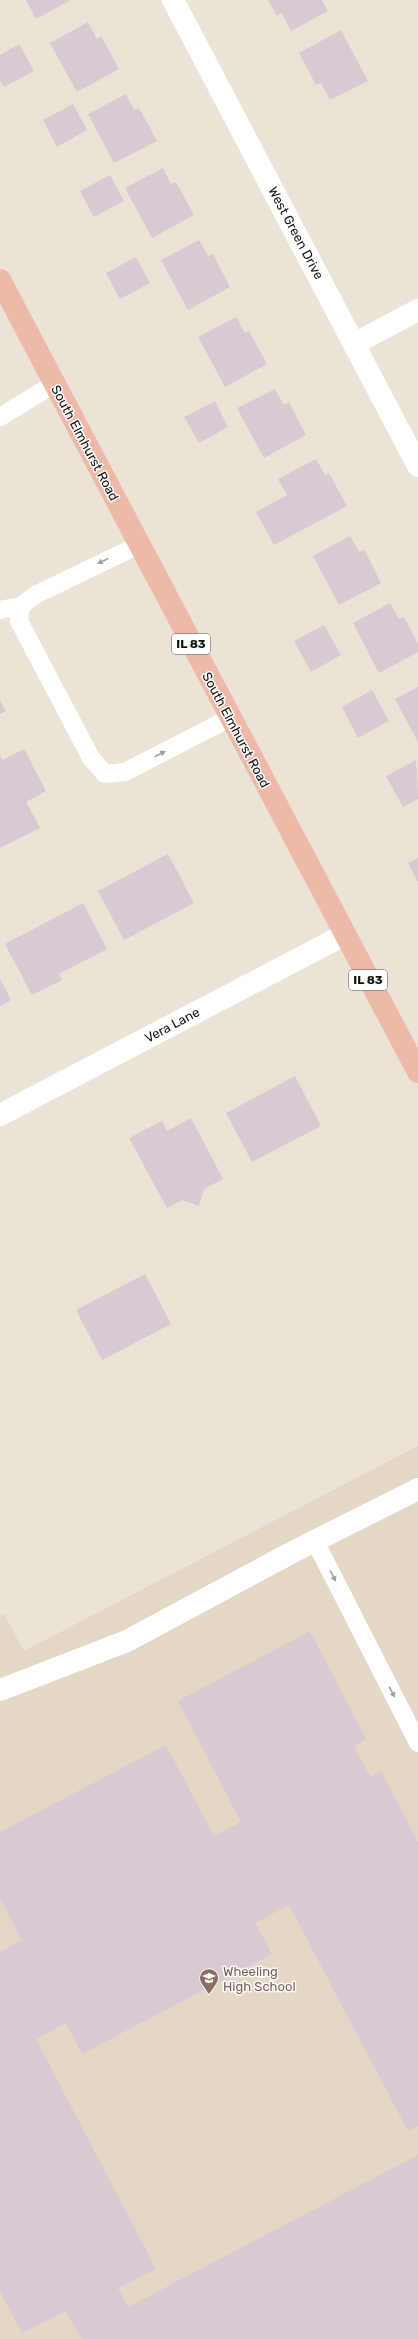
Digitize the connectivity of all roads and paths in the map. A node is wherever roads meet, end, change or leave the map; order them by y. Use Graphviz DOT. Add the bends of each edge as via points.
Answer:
graph roads {
  1 [pos="173,0"];
  2 [pos="0,280"];
  3 [pos="418,310"];
  4 [pos="354,344"];
  5 [pos="54,384"];
  6 [pos="0,417"];
  7 [pos="418,466"];
  8 [pos="139,545"];
  9 [pos="28,601"];
  10 [pos="0,610"];
  11 [pos="230,718"];
  12 [pos="344,935"];
  13 [pos="418,1072"];
  14 [pos="0,1115"];
  15 [pos="418,1489"];
  16 [pos="315,1541"];
  17 [pos="0,1690"];
  18 [pos="418,1743"];
  1 -- 4 [label="street, West Green Drive"];
  2 -- 5 [label="main road, South Elmhurst Road / IL 83"];
  3 -- 4 [label="street"];
  4 -- 7 [label="street, West Green Drive"];
  5 -- 6 [label="lane"];
  5 -- 8 [label="main road, South Elmhurst Road / IL 83"];
  8 -- 9 [label="lane, one-way"];
  8 -- 11 [label="main road, South Elmhurst Road / IL 83"];
  9 -- 10 [label="lane"];
  9 -- 11 [label="lane, one-way" via="19,621 91,758 105,774 125,772"];
  11 -- 12 [label="main road, South Elmhurst Road / IL 83"];
  12 -- 13 [label="main road, South Elmhurst Road / IL 83"];
  12 -- 14 [label="street, Vera Lane"];
  15 -- 16 [label="street"];
  16 -- 17 [label="street" via="127,1641"];
  16 -- 18 [label="lane, one-way"];
}
